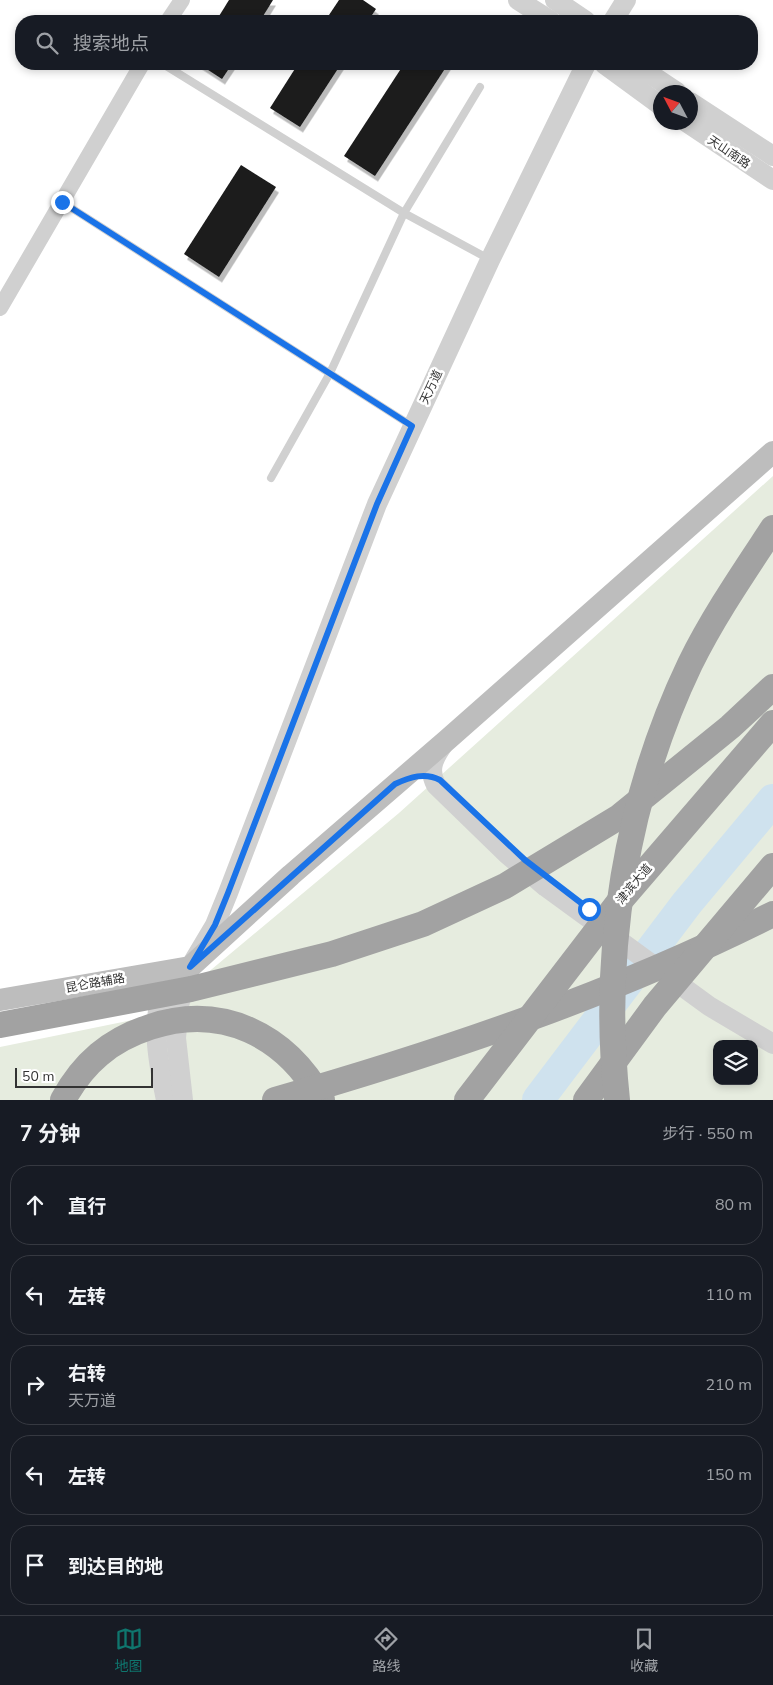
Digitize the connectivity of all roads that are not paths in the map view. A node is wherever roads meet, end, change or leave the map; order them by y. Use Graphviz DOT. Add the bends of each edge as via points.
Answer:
graph roads {
  1 [pos="182,0"];
  2 [pos="518,0"];
  3 [pos="555,0"];
  4 [pos="612,0"];
  5 [pos="626,0"];
  6 [pos="172,15"];
  7 [pos="542,15"];
  8 [pos="577,15"];
  9 [pos="602,15"];
  10 [pos="617,15"];
  11 [pos="139,70"];
  12 [pos="173,70"];
  13 [pos="583,70"];
  14 [pos="612,70"];
  15 [pos="644,70"];
  16 [pos="666,85"];
  17 [pos="480,87"];
  18 [pos="653,100"];
  19 [pos="698,107"];
  20 [pos="698,130"];
  21 [pos="773,156"];
  22 [pos="773,180"];
  23 [pos="62,202"];
  24 [pos="404,213"];
  25 [pos="490,260"];
  26 [pos="0,308"];
  27 [pos="330,372"];
  28 [pos="412,426"];
  29 [pos="773,452"];
  30 [pos="271,478"];
  31 [pos="773,528"];
  32 [pos="773,688"];
  33 [pos="773,723"];
  34 [pos="447,740"];
  35 [pos="431,775"];
  36 [pos="395,784"];
  37 [pos="773,866"];
  38 [pos="773,914"];
  39 [pos="190,967"];
  40 [pos="670,973"];
  41 [pos="0,1000"];
  42 [pos="0,1025"];
  43 [pos="773,1036"];
  44 [pos="773,1044"];
  45 [pos="63,1100"];
  46 [pos="166,1100"];
  47 [pos="183,1100"];
  48 [pos="275,1100"];
  49 [pos="322,1100"];
  50 [pos="467,1100"];
  51 [pos="586,1100"];
  52 [pos="617,1100"];
  1 -- 6 [label="street"];
  2 -- 7 [label="street"];
  3 -- 8 [label="street"];
  4 -- 9 [label="street"];
  5 -- 10 [label="street"];
  11 -- 23 [label="street"];
  12 -- 24 [label="lane"];
  13 -- 25 [label="street, 天万道"];
  14 -- 18 [label="street"];
  15 -- 16 [label="street"];
  17 -- 24 [label="lane"];
  19 -- 21 [label="street, 天山南路"];
  20 -- 22 [label="street, 天山南路"];
  23 -- 26 [label="street"];
  23 -- 27 [label="lane"];
  24 -- 25 [label="lane"];
  24 -- 27 [label="lane"];
  25 -- 28 [label="street, 天万道"];
  27 -- 28 [label="lane"];
  27 -- 30 [label="lane"];
  28 -- 39 [label="street, 天万道" via="377,504 215,925"];
  29 -- 34 [label="main road"];
  31 -- 52 [label="highway, bridge" via="737,581 690,664 644,787 616,918 611,1006"];
  32 -- 42 [label="highway, bridge" via="620,817 505,886 423,924 332,954 191,989"];
  33 -- 50 [label="highway, 津滨大道, bridge" via="619,902"];
  34 -- 35 [label="street" via="435,758"];
  34 -- 36 [label="main road"];
  35 -- 36 [label="street" via="414,776"];
  35 -- 40 [label="street, bridge" via="440,790 546,887"];
  36 -- 39 [label="main road"];
  37 -- 51 [label="highway, bridge" via="655,1006"];
  38 -- 48 [label="highway, bridge" via="629,980 496,1030 387,1068"];
  39 -- 41 [label="main road, 昆仑路辅路"];
  39 -- 46 [label="street" via="167,987 158,1008 157,1042"];
  39 -- 47 [label="street" via="179,1005 176,1038"];
  40 -- 43 [label="street"];
  40 -- 44 [label="street" via="727,1018"];
  45 -- 49 [label="highway, bridge" via="82,1069 115,1041 165,1022 208,1018 247,1028 275,1045 310,1078"];
}
